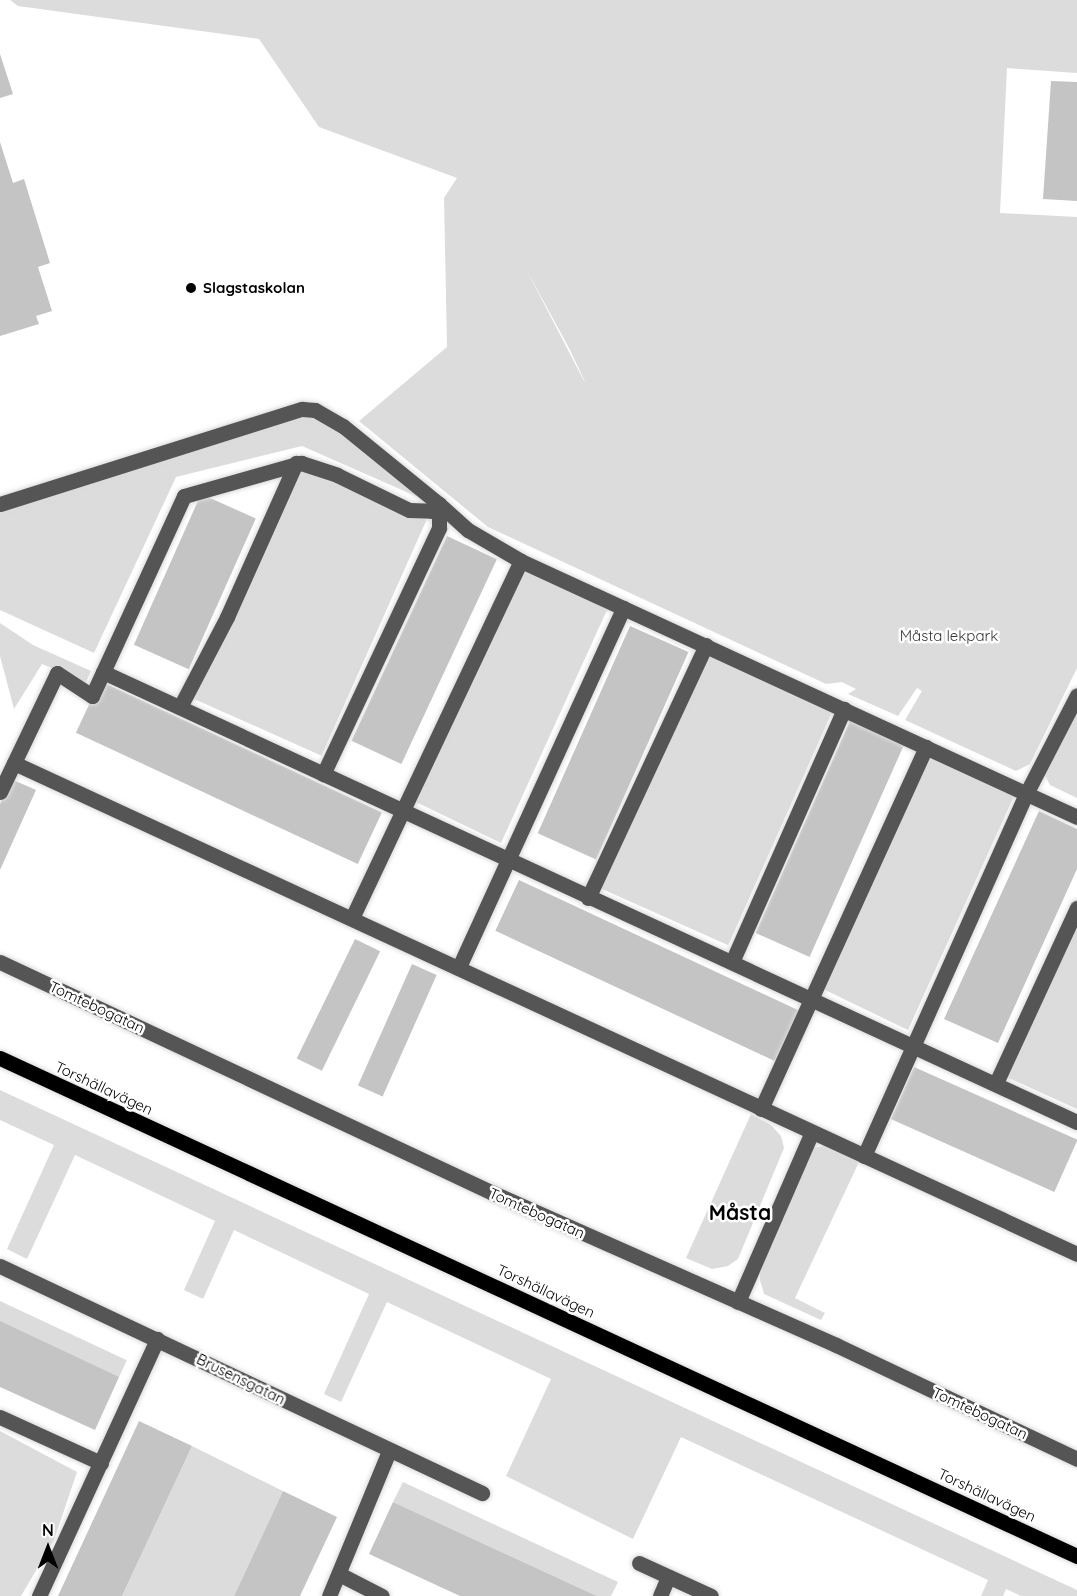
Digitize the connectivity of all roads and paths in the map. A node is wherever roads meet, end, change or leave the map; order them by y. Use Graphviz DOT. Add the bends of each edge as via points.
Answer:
graph roads {
  1 [pos="296,463"];
  2 [pos="0,504"];
  3 [pos="439,504"];
  4 [pos="521,561"];
  5 [pos="623,608"];
  6 [pos="706,645"];
  7 [pos="103,672"];
  8 [pos="1077,695"];
  9 [pos="180,707"];
  10 [pos="844,710"];
  11 [pos="926,747"];
  12 [pos="14,764"];
  13 [pos="323,774"];
  14 [pos="0,792"];
  15 [pos="1026,794"];
  16 [pos="404,808"];
  17 [pos="1077,818"];
  18 [pos="508,860"];
  19 [pos="588,898"];
  20 [pos="1077,908"];
  21 [pos="352,918"];
  22 [pos="0,962"];
  23 [pos="732,962"];
  24 [pos="459,967"];
  25 [pos="812,999"];
  26 [pos="913,1046"];
  27 [pos="0,1058"];
  28 [pos="996,1083"];
  29 [pos="761,1109"];
  30 [pos="1077,1122"];
  31 [pos="812,1132"];
  32 [pos="864,1156"];
  33 [pos="1077,1254"];
  34 [pos="0,1266"];
  35 [pos="738,1302"];
  36 [pos="157,1339"];
  37 [pos="0,1417"];
  38 [pos="389,1451"];
  39 [pos="1077,1459"];
  40 [pos="100,1463"];
  41 [pos="482,1493"];
  42 [pos="1077,1556"];
  43 [pos="639,1563"];
  44 [pos="339,1574"];
  45 [pos="668,1577"];
  46 [pos="39,1596"];
  47 [pos="329,1596"];
  48 [pos="382,1596"];
  49 [pos="660,1596"];
  50 [pos="711,1596"];
  1 -- 3 [label="street" via="337,475 410,510 432,511"];
  1 -- 7 [label="street" via="184,496"];
  1 -- 9 [label="street" via="227,616"];
  2 -- 3 [label="street" via="302,409 327,415"];
  3 -- 4 [label="street" via="468,530"];
  3 -- 13 [label="street" via="439,528"];
  4 -- 5 [label="street"];
  4 -- 16 [label="street"];
  5 -- 6 [label="street"];
  5 -- 18 [label="street"];
  6 -- 10 [label="street"];
  6 -- 19 [label="street"];
  7 -- 9 [label="street"];
  7 -- 12 [label="street" via="92,696 57,673"];
  8 -- 15 [label="street"];
  9 -- 13 [label="street"];
  10 -- 11 [label="street"];
  10 -- 23 [label="street"];
  11 -- 15 [label="street"];
  11 -- 25 [label="street"];
  12 -- 14 [label="street"];
  12 -- 21 [label="street"];
  13 -- 16 [label="street"];
  15 -- 17 [label="street"];
  15 -- 26 [label="street"];
  16 -- 18 [label="street"];
  16 -- 21 [label="street"];
  18 -- 19 [label="street"];
  18 -- 24 [label="street"];
  19 -- 23 [label="street"];
  20 -- 28 [label="street"];
  21 -- 24 [label="street" via="384,936"];
  22 -- 35 [label="street, Tomtebogatan" via="493,1193"];
  23 -- 25 [label="street"];
  24 -- 29 [label="street"];
  25 -- 26 [label="street"];
  25 -- 29 [label="street"];
  26 -- 28 [label="street"];
  26 -- 32 [label="street"];
  27 -- 42 [label="main road, Torshällavägen"];
  28 -- 30 [label="street"];
  29 -- 31 [label="street"];
  31 -- 32 [label="street"];
  31 -- 35 [label="street"];
  32 -- 33 [label="street"];
  34 -- 36 [label="street, Brusensgatan"];
  35 -- 39 [label="street, Tomtebogatan"];
  36 -- 38 [label="street, Brusensgatan"];
  36 -- 40 [label="street"];
  37 -- 40 [label="street"];
  38 -- 41 [label="street, Brusensgatan"];
  38 -- 44 [label="street"];
  40 -- 46 [label="street"];
  43 -- 45 [label="street"];
  44 -- 47 [label="street"];
  44 -- 48 [label="street"];
  45 -- 49 [label="street"];
  45 -- 50 [label="street"];
}
